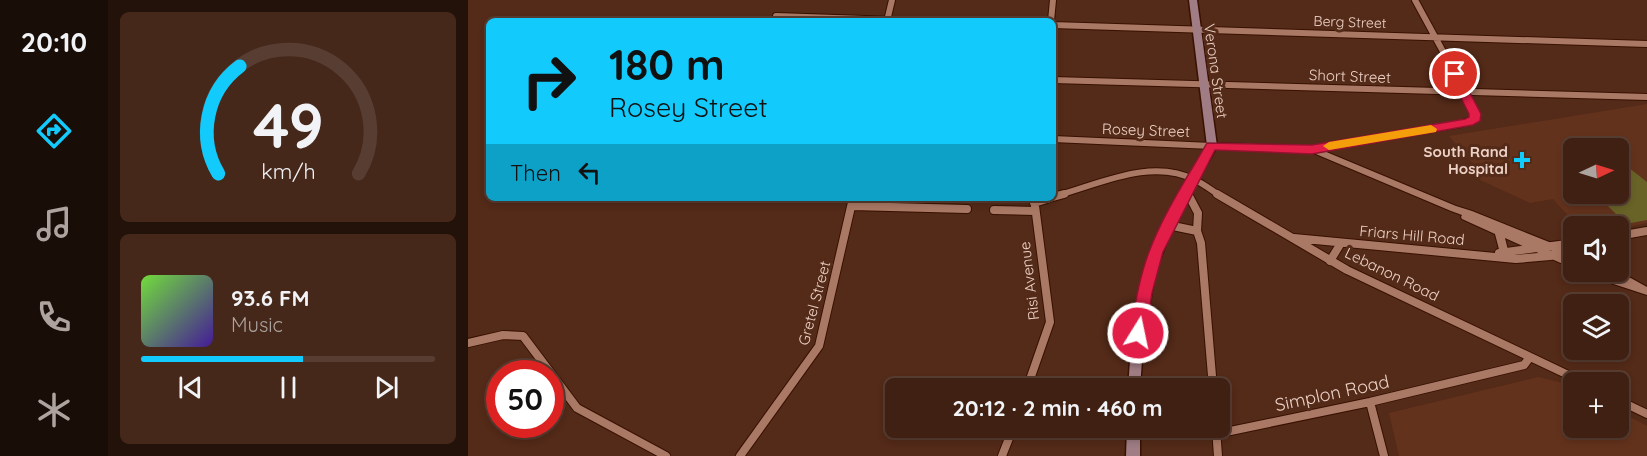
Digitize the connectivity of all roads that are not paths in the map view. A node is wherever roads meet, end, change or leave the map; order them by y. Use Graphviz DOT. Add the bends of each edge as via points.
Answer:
graph roads {
  1 [pos="892,0"];
  2 [pos="1053,0"];
  3 [pos="1192,0"];
  4 [pos="1415,0"];
  5 [pos="776,16"];
  6 [pos="832,18"];
  7 [pos="888,18"];
  8 [pos="1051,18"];
  9 [pos="1056,26"];
  10 [pos="1197,30"];
  11 [pos="1434,37"];
  12 [pos="1647,44"];
  13 [pos="1056,80"];
  14 [pos="1205,84"];
  15 [pos="1465,93"];
  16 [pos="1647,97"];
  17 [pos="1056,139"];
  18 [pos="1212,146"];
  19 [pos="1312,149"];
  20 [pos="1194,179"];
  21 [pos="1187,190"];
  22 [pos="1056,196"];
  23 [pos="853,202"];
  24 [pos="1034,204"];
  25 [pos="967,209"];
  26 [pos="1454,209"];
  27 [pos="994,210"];
  28 [pos="1168,225"];
  29 [pos="1197,231"];
  30 [pos="1647,231"];
  31 [pos="1499,234"];
  32 [pos="1629,234"];
  33 [pos="1289,237"];
  34 [pos="1341,243"];
  35 [pos="1563,247"];
  36 [pos="1535,249"];
  37 [pos="1550,251"];
  38 [pos="1563,252"];
  39 [pos="1503,256"];
  40 [pos="1563,259"];
  41 [pos="1330,261"];
  42 [pos="1621,282"];
  43 [pos="1643,290"];
  44 [pos="468,343"];
  45 [pos="1530,357"];
  46 [pos="1563,373"];
  47 [pos="1030,378"];
  48 [pos="1135,378"];
  49 [pos="1212,378"];
  50 [pos="1370,402"];
  51 [pos="1629,405"];
  52 [pos="1647,414"];
  53 [pos="1230,428"];
  54 [pos="1009,438"];
  55 [pos="1134,438"];
  56 [pos="1217,438"];
  57 [pos="666,456"];
  58 [pos="740,456"];
  59 [pos="1002,456"];
  60 [pos="1133,456"];
  61 [pos="1218,456"];
  62 [pos="1384,456"];
  1 -- 7 [label="street"];
  2 -- 8 [label="street"];
  3 -- 10 [label="main road, Verona Street"];
  4 -- 11 [label="street"];
  5 -- 6 [label="street"];
  9 -- 10 [label="street, Berg Street"];
  10 -- 11 [label="street, Berg Street"];
  10 -- 14 [label="main road, Verona Street"];
  11 -- 12 [label="street, Berg Street"];
  11 -- 15 [label="street"];
  13 -- 14 [label="street, Short Street"];
  14 -- 15 [label="street, Short Street"];
  14 -- 18 [label="main road, Verona Street"];
  15 -- 16 [label="street, Short Street"];
  15 -- 19 [label="street, Rosey Street" via="1475,118 1468,122"];
  17 -- 18 [label="street, Rosey Street"];
  18 -- 19 [label="street, Rosey Street"];
  18 -- 20 [label="main road"];
  19 -- 26 [label="street"];
  20 -- 21 [label="main road"];
  20 -- 22 [label="street, Lebanon Road" via="1160,170 1141,171"];
  20 -- 33 [label="street, Lebanon Road"];
  21 -- 28 [label="main road"];
  21 -- 29 [label="street" via="1198,213"];
  23 -- 25 [label="street"];
  23 -- 58 [label="street, Gretel Street" via="819,346"];
  24 -- 27 [label="street, Lebanon Road"];
  24 -- 47 [label="street, Risi Avenue" via="1050,322"];
  26 -- 31 [label="street"];
  26 -- 37 [label="street"];
  28 -- 29 [label="street"];
  28 -- 48 [label="main road" via="1144,293"];
  29 -- 49 [label="street" via="1203,259"];
  30 -- 32 [label="street"];
  31 -- 36 [label="street"];
  31 -- 39 [label="street"];
  33 -- 34 [label="street, Friars Hill Road"];
  33 -- 41 [label="street, Lebanon Road"];
  34 -- 39 [label="street, Friars Hill Road"];
  34 -- 41 [label="street, Friars Hill Road"];
  35 -- 37 [label="street, Friars Hill Road"];
  36 -- 37 [label="street"];
  36 -- 39 [label="street, Friars Hill Road"];
  37 -- 38 [label="street"];
  37 -- 39 [label="street, Friars Hill Road"];
  37 -- 40 [label="street"];
  41 -- 45 [label="street, Lebanon Road"];
  42 -- 43 [label="street"];
  44 -- 57 [label="street" via="511,333 523,336 577,408"];
  45 -- 46 [label="street, Lebanon Road"];
  45 -- 50 [label="street, Simplon Road" via="1524,365"];
  50 -- 53 [label="street, Simplon Road"];
  50 -- 62 [label="street"];
  51 -- 52 [label="street"];
  54 -- 59 [label="street"];
  55 -- 60 [label="main road"];
  56 -- 61 [label="street"];
}
